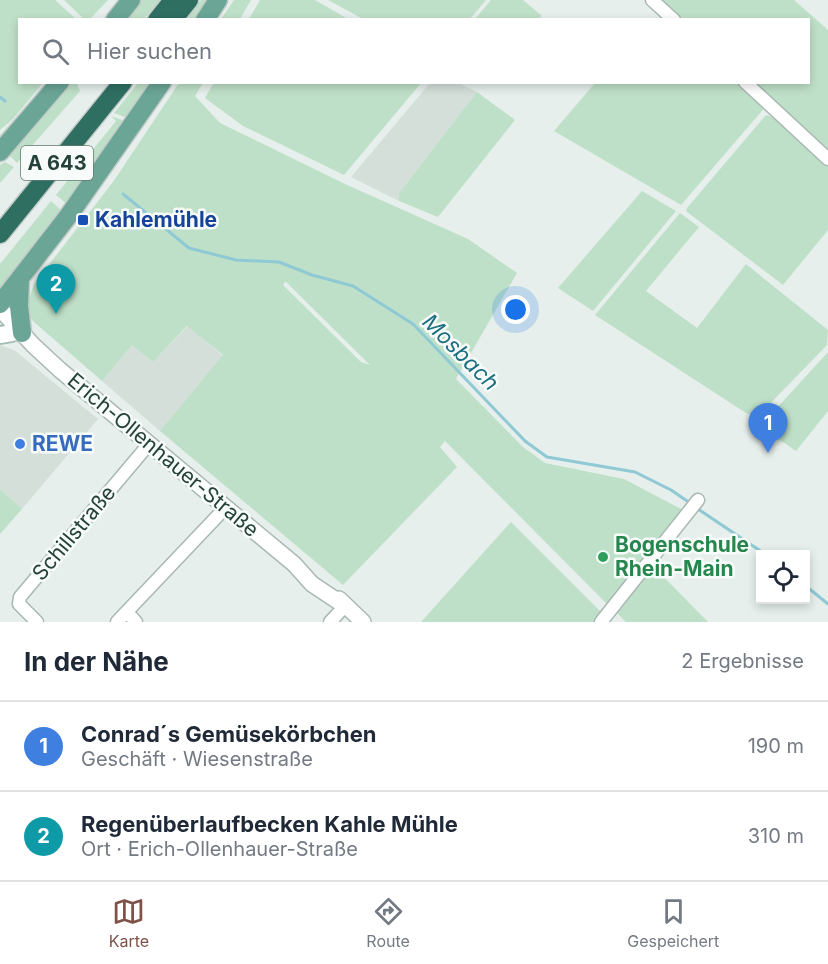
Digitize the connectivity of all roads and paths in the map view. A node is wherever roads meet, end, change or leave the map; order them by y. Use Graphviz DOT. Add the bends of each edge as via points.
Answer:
graph roads {
  1 [pos="131,0"];
  2 [pos="173,0"];
  3 [pos="189,0"];
  4 [pos="218,0"];
  5 [pos="652,0"];
  6 [pos="117,18"];
  7 [pos="159,18"];
  8 [pos="175,18"];
  9 [pos="206,18"];
  10 [pos="672,18"];
  11 [pos="58,84"];
  12 [pos="161,84"];
  13 [pos="747,84"];
  14 [pos="112,86"];
  15 [pos="0,152"];
  16 [pos="828,159"];
  17 [pos="0,215"];
  18 [pos="0,234"];
  19 [pos="20,279"];
  20 [pos="0,304"];
  21 [pos="0,309"];
  22 [pos="13,334"];
  23 [pos="149,444"];
  24 [pos="694,505"];
  25 [pos="226,507"];
  26 [pos="345,606"];
  27 [pos="127,612"];
  28 [pos="37,622"];
  29 [pos="117,622"];
  30 [pos="136,622"];
  31 [pos="330,622"];
  32 [pos="363,622"];
  33 [pos="601,622"];
  1 -- 6 [label="main road"];
  2 -- 7 [label="highway"];
  3 -- 8 [label="highway"];
  4 -- 9 [label="main road"];
  5 -- 10 [label="street"];
  11 -- 15 [label="main road"];
  12 -- 19 [label="main road"];
  13 -- 16 [label="street"];
  14 -- 17 [label="highway, A 643"];
  14 -- 18 [label="highway, A 643"];
  19 -- 20 [label="main road"];
  19 -- 22 [label="main road"];
  21 -- 22 [label="street, Erich-Ollenhauer-Straße"];
  22 -- 23 [label="street, Erich-Ollenhauer-Straße"];
  23 -- 25 [label="street, Erich-Ollenhauer-Straße"];
  23 -- 28 [label="street, Schillstraße" via="20,597 19,604"];
  24 -- 33 [label="street"];
  25 -- 26 [label="street, Erich-Ollenhauer-Straße" via="312,584"];
  25 -- 27 [label="street"];
  26 -- 31 [label="street"];
  26 -- 32 [label="street, Erich-Ollenhauer-Straße"];
  27 -- 29 [label="street"];
  27 -- 30 [label="street"];
}
